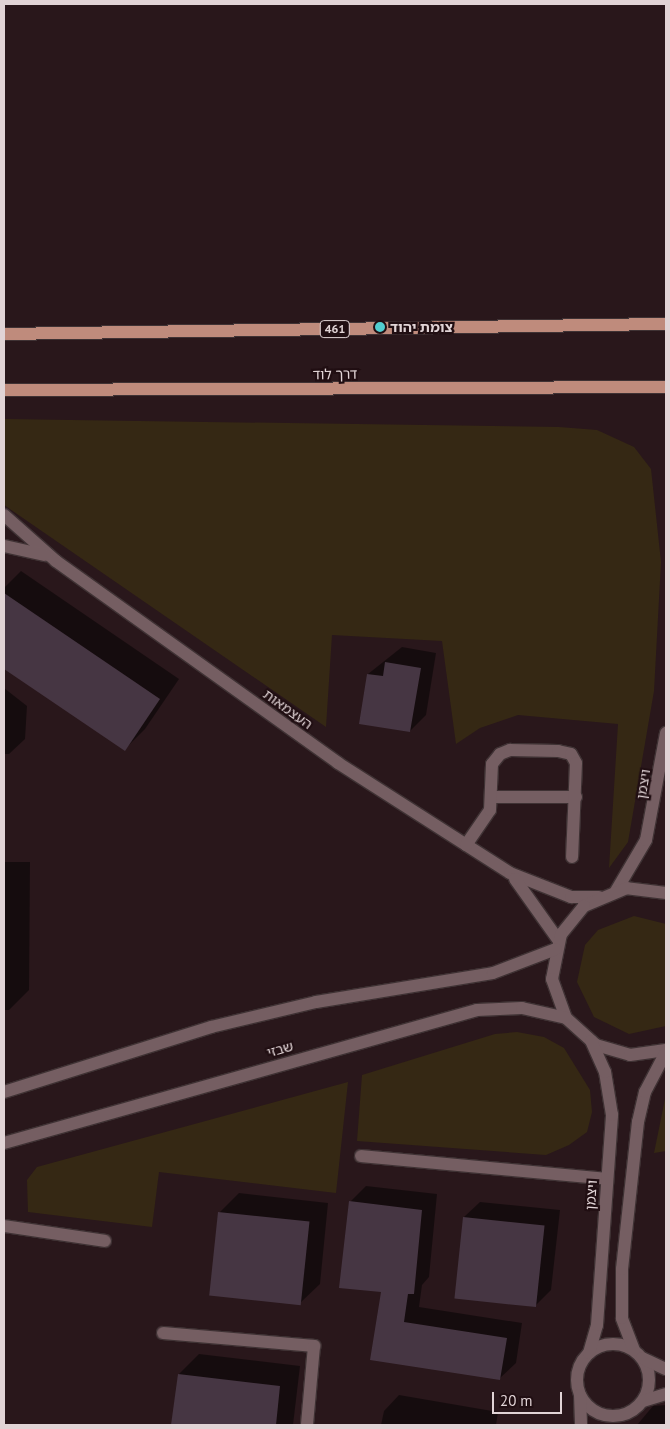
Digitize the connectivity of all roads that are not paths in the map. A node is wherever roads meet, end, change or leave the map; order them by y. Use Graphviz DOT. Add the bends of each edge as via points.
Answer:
graph roads {
  1 [pos="666,324"];
  2 [pos="4,334"];
  3 [pos="666,386"];
  4 [pos="4,390"];
  5 [pos="4,516"];
  6 [pos="4,532"];
  7 [pos="4,546"];
  8 [pos="56,561"];
  9 [pos="666,733"];
  10 [pos="491,797"];
  11 [pos="576,797"];
  12 [pos="466,845"];
  13 [pos="572,857"];
  14 [pos="510,873"];
  15 [pos="616,891"];
  16 [pos="666,893"];
  17 [pos="599,897"];
  18 [pos="557,945"];
  19 [pos="566,1018"];
  20 [pos="591,1041"];
  21 [pos="666,1051"];
  22 [pos="4,1092"];
  23 [pos="4,1143"];
  24 [pos="361,1156"];
  25 [pos="607,1179"];
  26 [pos="4,1226"];
  27 [pos="105,1241"];
  28 [pos="163,1334"];
  29 [pos="588,1354"];
  30 [pos="638,1354"];
  31 [pos="666,1369"];
  32 [pos="666,1394"];
  33 [pos="580,1395"];
  34 [pos="643,1401"];
  35 [pos="623,1414"];
  36 [pos="307,1425"];
  37 [pos="582,1425"];
  38 [pos="615,1425"];
  1 -- 2 [label="main road, 461"];
  3 -- 4 [label="main road, דרך לוד"];
  5 -- 6 [label="street"];
  5 -- 8 [label="street, העצמאות"];
  7 -- 8 [label="street, העצמאות" via="28,549"];
  8 -- 12 [label="street, העצמאות" via="338,763"];
  9 -- 15 [label="street, ויצמן" via="646,840"];
  10 -- 11 [label="street"];
  10 -- 11 [label="street" via="492,764 510,750 571,754 576,763"];
  10 -- 12 [label="street" via="490,810"];
  11 -- 13 [label="street"];
  12 -- 14 [label="street, העצמאות"];
  14 -- 17 [label="street, העצמאות" via="570,897"];
  14 -- 18 [label="street, העצמאות" via="526,890"];
  15 -- 16 [label="street" via="649,888"];
  15 -- 17 [label="street"];
  17 -- 18 [label="street" via="568,922"];
  18 -- 19 [label="street" via="552,979"];
  18 -- 22 [label="street" via="493,973 316,1002 211,1027"];
  19 -- 20 [label="street"];
  19 -- 23 [label="street, שבזי" via="522,1008 477,1010"];
  20 -- 21 [label="street" via="630,1055"];
  20 -- 25 [label="street, ויצמן" via="610,1092"];
  21 -- 30 [label="street" via="645,1092 638,1122 623,1259 622,1318"];
  24 -- 25 [label="street"];
  25 -- 29 [label="street, ויצמן" via="597,1326"];
  26 -- 27 [label="street"];
  28 -- 36 [label="street" via="314,1346"];
  29 -- 30 [label="street" via="606,1344"];
  29 -- 33 [label="street" via="578,1373"];
  30 -- 31 [label="street"];
  30 -- 34 [label="street" via="650,1378"];
  32 -- 34 [label="street"];
  33 -- 35 [label="street" via="602,1414"];
  33 -- 37 [label="street"];
  34 -- 35 [label="street"];
  35 -- 38 [label="street"];
}
